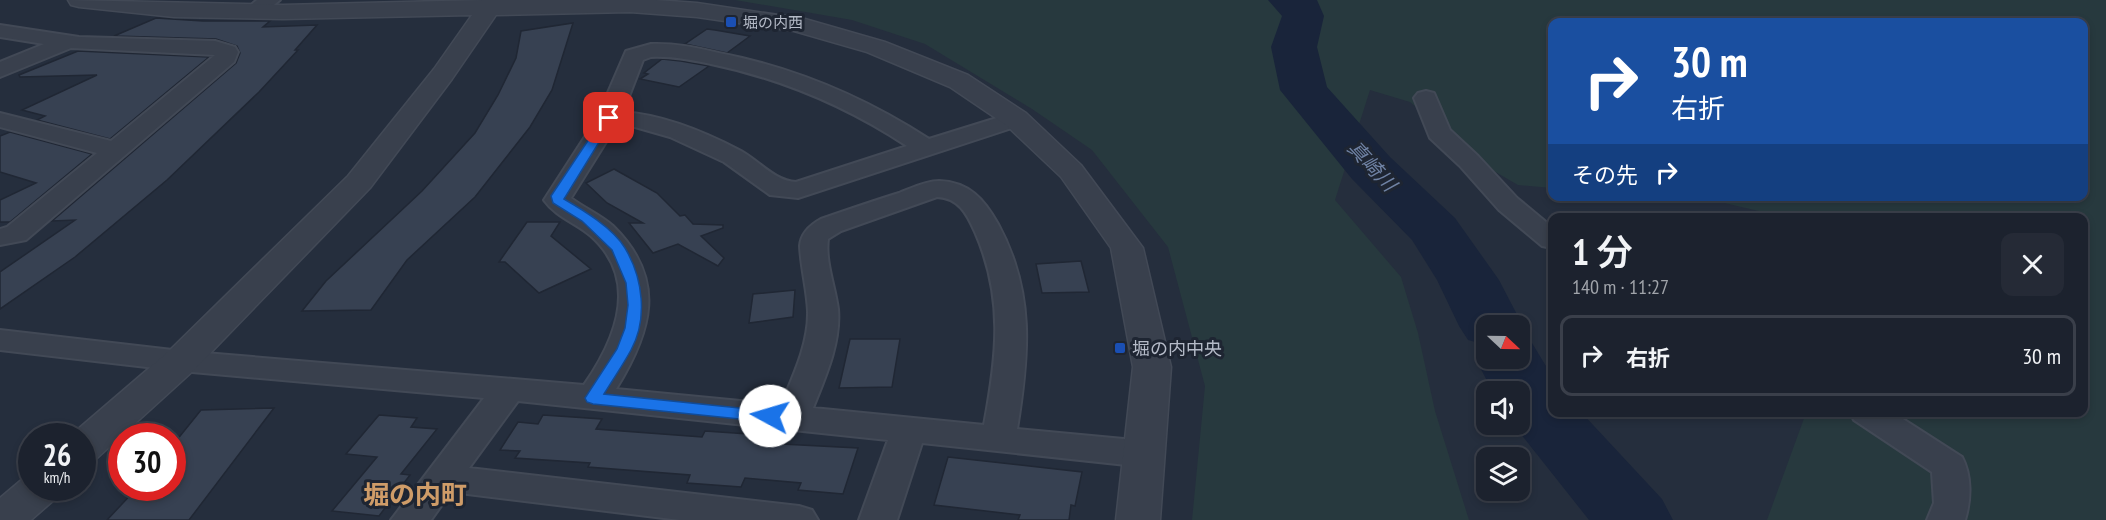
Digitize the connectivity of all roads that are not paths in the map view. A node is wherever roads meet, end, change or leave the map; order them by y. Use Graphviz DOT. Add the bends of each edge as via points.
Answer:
graph roads {
  1 [pos="80,0"];
  2 [pos="493,3"];
  3 [pos="261,6"];
  4 [pos="0,31"];
  5 [pos="24,36"];
  6 [pos="70,42"];
  7 [pos="0,45"];
  8 [pos="0,70"];
  9 [pos="1426,98"];
  10 [pos="609,118"];
  11 [pos="1016,119"];
  12 [pos="0,120"];
  13 [pos="926,148"];
  14 [pos="115,150"];
  15 [pos="0,237"];
  16 [pos="1548,237"];
  17 [pos="0,340"];
  18 [pos="182,361"];
  19 [pos="509,389"];
  20 [pos="593,398"];
  21 [pos="1874,417"];
  22 [pos="792,418"];
  23 [pos="909,430"];
  24 [pos="96,437"];
  25 [pos="998,439"];
  26 [pos="1145,454"];
  27 [pos="441,478"];
  28 [pos="25,501"];
  29 [pos="650,512"];
  30 [pos="3,520"];
  31 [pos="410,520"];
  32 [pos="799,520"];
  33 [pos="878,520"];
  34 [pos="1138,520"];
  35 [pos="1946,520"];
  1 -- 3 [label="street" via="174,10"];
  2 -- 3 [label="street"];
  2 -- 11 [label="street" via="630,5 798,24 876,47 959,81"];
  2 -- 18 [label="street" via="358,182"];
  4 -- 5 [label="street"];
  5 -- 6 [label="street"];
  5 -- 7 [label="street"];
  6 -- 8 [label="street"];
  6 -- 14 [label="street" via="215,47 227,52 226,57"];
  9 -- 16 [label="street" via="1439,133 1508,204"];
  10 -- 13 [label="street" via="661,126 707,143 771,184 788,190"];
  10 -- 13 [label="street" via="634,56 657,50 758,67 831,92"];
  10 -- 20 [label="street" via="557,200 587,218 619,248 633,283 632,328 624,349"];
  11 -- 13 [label="street"];
  11 -- 26 [label="street" via="1071,171 1127,248 1152,367"];
  12 -- 14 [label="street"];
  14 -- 15 [label="street" via="16,234"];
  17 -- 18 [label="street"];
  18 -- 19 [label="street"];
  18 -- 24 [label="street"];
  19 -- 20 [label="street"];
  19 -- 27 [label="street"];
  20 -- 22 [label="street"];
  21 -- 35 [label="street" via="1949,466 1952,503"];
  22 -- 23 [label="street"];
  22 -- 25 [label="street" via="818,347 823,318 813,247 817,235 831,225 935,189 946,189 965,195 978,211 996,245 1008,282 1012,367"];
  23 -- 25 [label="street"];
  23 -- 33 [label="street"];
  25 -- 26 [label="street"];
  26 -- 34 [label="street"];
  27 -- 29 [label="street"];
  27 -- 31 [label="street"];
  28 -- 30 [label="street"];
  29 -- 32 [label="street"];
}
